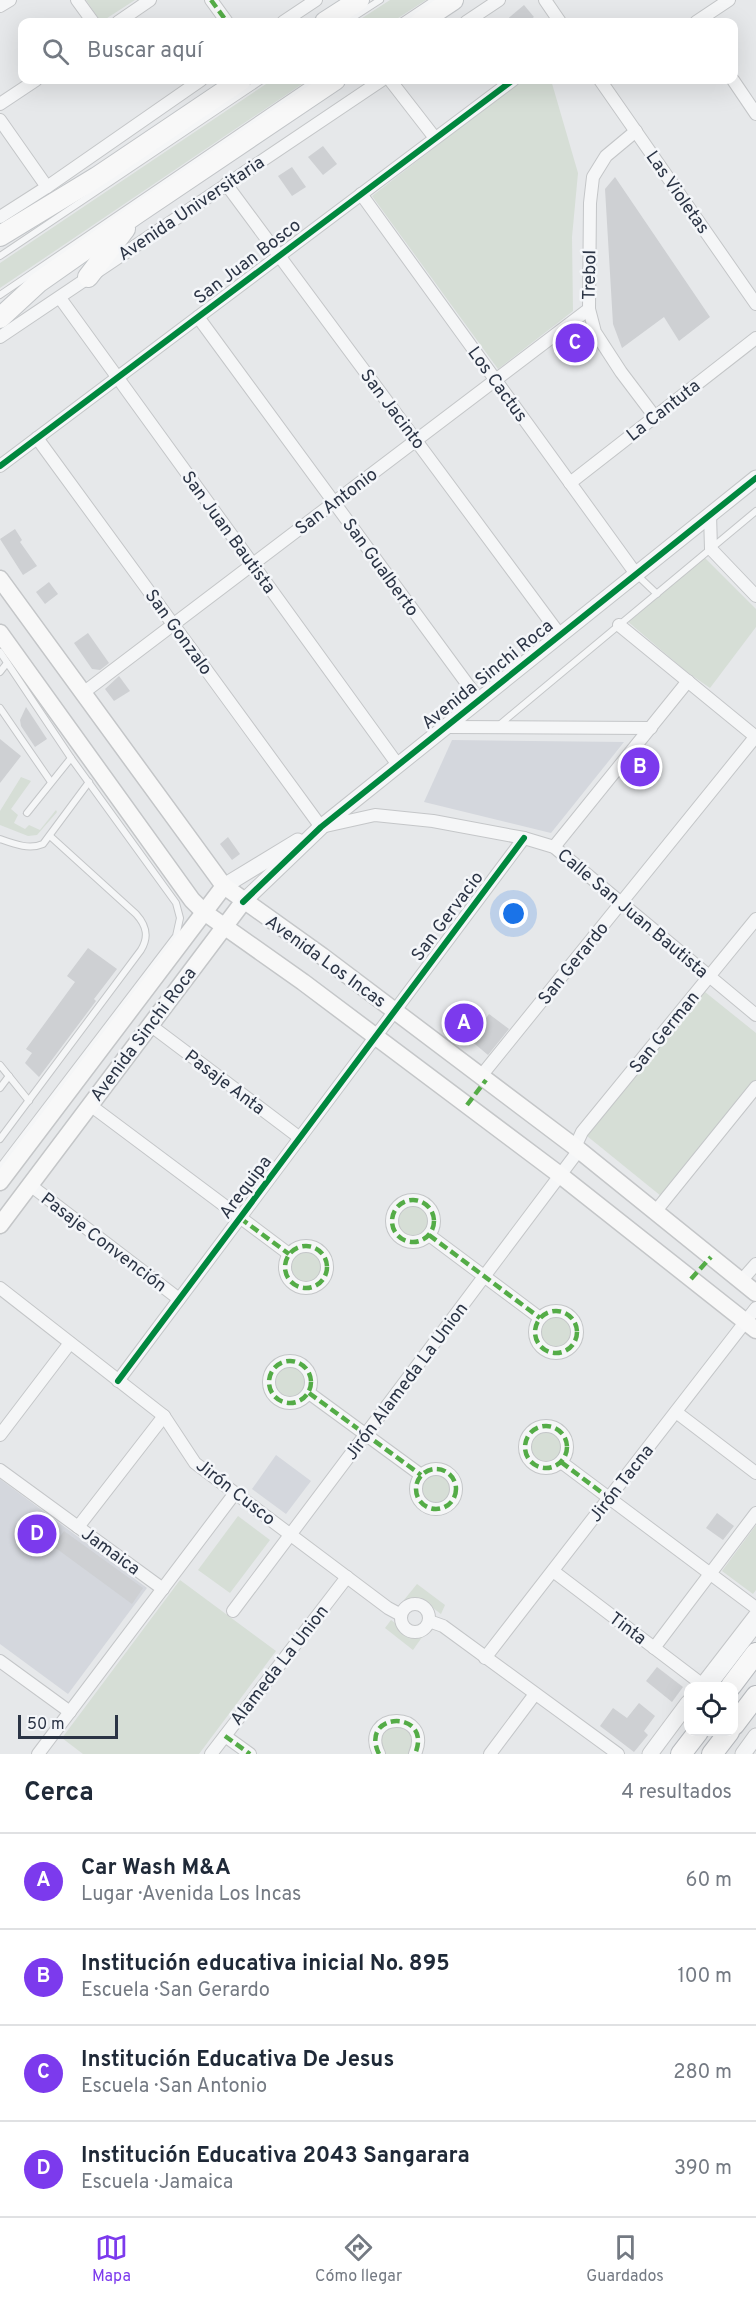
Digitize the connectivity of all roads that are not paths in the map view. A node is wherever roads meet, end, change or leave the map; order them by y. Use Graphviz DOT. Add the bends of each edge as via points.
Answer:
graph roads {
  1 [pos="10,0"];
  2 [pos="77,0"];
  3 [pos="150,0"];
  4 [pos="211,0"];
  5 [pos="316,0"];
  6 [pos="359,0"];
  7 [pos="380,0"];
  8 [pos="434,0"];
  9 [pos="453,0"];
  10 [pos="499,0"];
  11 [pos="544,0"];
  12 [pos="729,0"];
  13 [pos="0,6"];
  14 [pos="90,18"];
  15 [pos="124,18"];
  16 [pos="224,18"];
  17 [pos="289,18"];
  18 [pos="332,18"];
  19 [pos="352,18"];
  20 [pos="407,18"];
  21 [pos="426,18"];
  22 [pos="472,18"];
  23 [pos="557,18"];
  24 [pos="702,18"];
  25 [pos="30,84"];
  26 [pos="195,84"];
  27 [pos="235,84"];
  28 [pos="256,84"];
  29 [pos="310,84"];
  30 [pos="329,84"];
  31 [pos="376,84"];
  32 [pos="393,84"];
  33 [pos="508,84"];
  34 [pos="606,84"];
  35 [pos="737,84"];
  36 [pos="0,104"];
  37 [pos="756,114"];
  38 [pos="0,120"];
  39 [pos="636,131"];
  40 [pos="435,138"];
  41 [pos="97,177"];
  42 [pos="226,184"];
  43 [pos="47,187"];
  44 [pos="361,194"];
  45 [pos="136,214"];
  46 [pos="0,219"];
  47 [pos="0,236"];
  48 [pos="279,255"];
  49 [pos="0,256"];
  50 [pos="88,277"];
  51 [pos="0,295"];
  52 [pos="60,298"];
  53 [pos="756,304"];
  54 [pos="589,309"];
  55 [pos="198,317"];
  56 [pos="0,318"];
  57 [pos="0,338"];
  58 [pos="756,338"];
  59 [pos="117,378"];
  60 [pos="496,381"];
  61 [pos="655,417"];
  62 [pos="37,438"];
  63 [pos="416,441"];
  64 [pos="0,466"];
  65 [pos="756,477"];
  66 [pos="570,483"];
  67 [pos="334,503"];
  68 [pos="756,512"];
  69 [pos="710,514"];
  70 [pos="711,549"];
  71 [pos="252,564"];
  72 [pos="636,574"];
  73 [pos="0,579"];
  74 [pos="657,594"];
  75 [pos="756,596"];
  76 [pos="173,624"];
  77 [pos="619,625"];
  78 [pos="0,633"];
  79 [pos="560,635"];
  80 [pos="0,652"];
  81 [pos="7,663"];
  82 [pos="0,672"];
  83 [pos="688,681"];
  84 [pos="83,693"];
  85 [pos="479,700"];
  86 [pos="0,708"];
  87 [pos="445,727"];
  88 [pos="497,728"];
  89 [pos="651,728"];
  90 [pos="756,737"];
  91 [pos="71,758"];
  92 [pos="398,765"];
  93 [pos="51,782"];
  94 [pos="89,782"];
  95 [pos="27,813"];
  96 [pos="321,827"];
  97 [pos="50,836"];
  98 [pos="524,838"];
  99 [pos="2,840"];
  100 [pos="0,847"];
  101 [pos="554,847"];
  102 [pos="224,886"];
  103 [pos="243,902"];
  104 [pos="621,903"];
  105 [pos="204,912"];
  106 [pos="756,919"];
  107 [pos="225,927"];
  108 [pos="709,977"];
  109 [pos="394,1011"];
  110 [pos="756,1016"];
  111 [pos="150,1025"];
  112 [pos="376,1036"];
  113 [pos="0,1065"];
  114 [pos="9,1076"];
  115 [pos="481,1076"];
  116 [pos="756,1087"];
  117 [pos="0,1088"];
  118 [pos="29,1101"];
  119 [pos="90,1105"];
  120 [pos="300,1138"];
  121 [pos="0,1139"];
  122 [pos="577,1149"];
  123 [pos="0,1167"];
  124 [pos="560,1175"];
  125 [pos="0,1182"];
  126 [pos="30,1185"];
  127 [pos="655,1212"];
  128 [pos="240,1218"];
  129 [pos="0,1224"];
  130 [pos="429,1235"];
  131 [pos="289,1254"];
  132 [pos="756,1264"];
  133 [pos="484,1276"];
  134 [pos="741,1281"];
  135 [pos="0,1288"];
  136 [pos="756,1293"];
  137 [pos="179,1299"];
  138 [pos="756,1308"];
  139 [pos="540,1318"];
  140 [pos="751,1326"];
  141 [pos="70,1343"];
  142 [pos="118,1381"];
  143 [pos="309,1393"];
  144 [pos="676,1412"];
  145 [pos="164,1416"];
  146 [pos="0,1435"];
  147 [pos="365,1435"];
  148 [pos="561,1462"];
  149 [pos="0,1470"];
  150 [pos="756,1473"];
  151 [pos="421,1475"];
  152 [pos="235,1493"];
  153 [pos="609,1498"];
  154 [pos="756,1513"];
  155 [pos="78,1527"];
  156 [pos="291,1535"];
  157 [pos="553,1570"];
  158 [pos="710,1574"];
  159 [pos="347,1577"];
  160 [pos="163,1589"];
  161 [pos="756,1608"];
  162 [pos="233,1611"];
  163 [pos="401,1615"];
  164 [pos="756,1616"];
  165 [pos="429,1621"];
  166 [pos="756,1631"];
  167 [pos="654,1648"];
  168 [pos="756,1653"];
  169 [pos="485,1658"];
  170 [pos="0,1661"];
  171 [pos="701,1682"];
  172 [pos="709,1682"];
  173 [pos="710,1682"];
  174 [pos="734,1682"];
  175 [pos="535,1694"];
  176 [pos="756,1696"];
  177 [pos="684,1708"];
  178 [pos="70,1712"];
  179 [pos="738,1720"];
  180 [pos="225,1736"];
  181 [pos="686,1736"];
  182 [pos="694,1736"];
  183 [pos="725,1736"];
  184 [pos="756,1736"];
  185 [pos="38,1754"];
  186 [pos="211,1754"];
  187 [pos="250,1754"];
  188 [pos="379,1754"];
  189 [pos="415,1754"];
  190 [pos="490,1754"];
  191 [pos="618,1754"];
  192 [pos="650,1754"];
  193 [pos="679,1754"];
  194 [pos="712,1754"];
  195 [pos="743,1754"];
  1 -- 13 [label="street"];
  2 -- 14 [label="street"];
  3 -- 15 [label="street"];
  4 -- 16 [label="street"];
  5 -- 17 [label="street"];
  6 -- 18 [label="main road"];
  7 -- 19 [label="lane"];
  8 -- 20 [label="lane"];
  9 -- 21 [label="main road"];
  10 -- 22 [label="street"];
  11 -- 23 [label="street"];
  12 -- 24 [label="street"];
  25 -- 36 [label="street"];
  26 -- 43 [label="street"];
  27 -- 41 [label="main road"];
  28 -- 49 [label="lane"];
  29 -- 51 [label="lane"];
  30 -- 45 [label="main road, Avenida Universitaria"];
  31 -- 42 [label="street, Avenida Universitaria"];
  32 -- 40 [label="street"];
  33 -- 40 [label="street, San Juan Bosco"];
  34 -- 39 [label="street, Las Violetas"];
  35 -- 37 [label="street"];
  38 -- 43 [label="street"];
  39 -- 53 [label="street, Las Violetas"];
  39 -- 54 [label="street, Trebol" via="606,156 593,177"];
  40 -- 44 [label="street, San Juan Bosco"];
  41 -- 46 [label="main road"];
  41 -- 47 [label="main road"];
  42 -- 48 [label="street, San Jacinto"];
  42 -- 50 [label="street, Avenida Universitaria"];
  43 -- 46 [label="street"];
  44 -- 48 [label="street, San Juan Bosco"];
  44 -- 60 [label="street, Los Cactus"];
  45 -- 50 [label="main road"];
  45 -- 56 [label="main road, Avenida Universitaria" via="39,282"];
  48 -- 55 [label="street, San Juan Bosco"];
  48 -- 63 [label="street, San Jacinto"];
  50 -- 52 [label="street, Avenida Universitaria"];
  52 -- 57 [label="street, Avenida Universitaria"];
  52 -- 59 [label="street, San Juan Bautista"];
  54 -- 60 [label="street, San Antonio"];
  54 -- 61 [label="street, Trebol" via="595,332"];
  55 -- 59 [label="street, San Juan Bosco"];
  55 -- 67 [label="street, San Gualberto"];
  58 -- 61 [label="street, La Cantuta"];
  59 -- 62 [label="street, San Juan Bosco"];
  59 -- 71 [label="street, San Juan Bautista"];
  60 -- 63 [label="street, San Antonio"];
  60 -- 66 [label="street, Los Cactus"];
  61 -- 66 [label="street, La Cantuta"];
  62 -- 64 [label="street, San Juan Bosco"];
  62 -- 76 [label="street, San Gonzalo"];
  63 -- 67 [label="street, San Antonio"];
  63 -- 79 [label="street, San Jacinto"];
  65 -- 69 [label="street, Avenida Sinchi Roca"];
  66 -- 72 [label="street, Los Cactus"];
  67 -- 71 [label="street, San Antonio"];
  67 -- 85 [label="street, San Gualberto"];
  68 -- 70 [label="lane"];
  69 -- 70 [label="street"];
  69 -- 72 [label="street, Avenida Sinchi Roca"];
  70 -- 74 [label="lane"];
  70 -- 75 [label="street"];
  71 -- 76 [label="street, San Antonio"];
  71 -- 92 [label="street, San Juan Bautista"];
  72 -- 74 [label="lane"];
  72 -- 79 [label="street, Avenida Sinchi Roca"];
  73 -- 84 [label="main road, Avenida Los Incas"];
  74 -- 77 [label="lane"];
  76 -- 84 [label="street, San Antonio"];
  76 -- 96 [label="street, San Gonzalo"];
  77 -- 83 [label="street"];
  77 -- 88 [label="lane"];
  78 -- 105 [label="main road, Avenida Los Incas"];
  79 -- 85 [label="street, Avenida Sinchi Roca"];
  80 -- 81 [label="lane"];
  81 -- 82 [label="lane"];
  81 -- 91 [label="lane"];
  83 -- 89 [label="street"];
  83 -- 90 [label="street"];
  84 -- 102 [label="main road, Avenida Los Incas"];
  85 -- 87 [label="street, Avenida Sinchi Roca"];
  86 -- 93 [label="lane"];
  87 -- 88 [label="street"];
  87 -- 92 [label="street, Avenida Sinchi Roca"];
  88 -- 89 [label="street"];
  89 -- 101 [label="street"];
  90 -- 104 [label="street, San Gerardo"];
  91 -- 93 [label="lane"];
  91 -- 94 [label="lane"];
  92 -- 96 [label="street, Avenida Sinchi Roca"];
  93 -- 95 [label="lane"];
  94 -- 97 [label="lane"];
  94 -- 123 [label="lane" via="177,903 179,926 176,936"];
  96 -- 98 [label="street, Calle San Juan Bautista" via="375,815"];
  96 -- 102 [label="street, Avenida Sinchi Roca"];
  96 -- 103 [label="street, Avenida Sinchi Roca"];
  97 -- 99 [label="lane" via="35,847"];
  97 -- 118 [label="lane" via="136,914 144,924 146,938"];
  98 -- 101 [label="street, Calle San Juan Bautista"];
  98 -- 109 [label="street, San Gervacio"];
  99 -- 100 [label="lane"];
  101 -- 104 [label="street, Calle San Juan Bautista"];
  102 -- 103 [label="main road, Avenida Los Incas"];
  102 -- 105 [label="main road, Avenida Sinchi Roca"];
  103 -- 107 [label="main road, Avenida Sinchi Roca"];
  103 -- 109 [label="main road, Avenida Los Incas"];
  104 -- 108 [label="street, Calle San Juan Bautista"];
  104 -- 115 [label="street, San Gerardo"];
  105 -- 107 [label="main road, Avenida Los Incas"];
  105 -- 125 [label="main road, Avenida Sinchi Roca"];
  106 -- 108 [label="street, San German"];
  107 -- 111 [label="main road, Avenida Sinchi Roca"];
  107 -- 112 [label="main road, Avenida Los Incas"];
  108 -- 110 [label="street, Calle San Juan Bautista"];
  108 -- 122 [label="street, San German" via="582,1132"];
  109 -- 112 [label="street, Arequipa"];
  109 -- 115 [label="main road, Avenida Los Incas"];
  111 -- 119 [label="main road, Avenida Sinchi Roca"];
  111 -- 120 [label="street, Pasaje Anta"];
  112 -- 120 [label="street, Arequipa"];
  112 -- 124 [label="main road, Avenida Los Incas"];
  113 -- 114 [label="lane"];
  114 -- 117 [label="lane"];
  114 -- 118 [label="lane"];
  115 -- 122 [label="main road, Avenida Los Incas"];
  116 -- 127 [label="street"];
  118 -- 121 [label="lane"];
  119 -- 126 [label="main road, Avenida Sinchi Roca"];
  119 -- 128 [label="street"];
  120 -- 128 [label="street, Arequipa"];
  122 -- 124 [label="street, Jirón Alameda La Union"];
  122 -- 127 [label="main road, Avenida Los Incas"];
  124 -- 133 [label="street, Jirón Alameda La Union"];
  124 -- 140 [label="main road, Avenida Los Incas"];
  126 -- 129 [label="main road, Avenida Sinchi Roca"];
  126 -- 137 [label="street, Pasaje Convención"];
  127 -- 134 [label="main road, Avenida Los Incas"];
  128 -- 131 [label="street"];
  128 -- 137 [label="street, Arequipa"];
  130 -- 133 [label="street"];
  132 -- 134 [label="street"];
  133 -- 139 [label="street"];
  133 -- 147 [label="street, Jirón Alameda La Union"];
  134 -- 136 [label="main road, Avenida Los Incas"];
  135 -- 141 [label="street, Jirón Cusco"];
  137 -- 142 [label="street, Arequipa"];
  138 -- 140 [label="street, Jirón Tacna"];
  140 -- 144 [label="street, Jirón Tacna"];
  141 -- 142 [label="street, Jirón Cusco"];
  141 -- 146 [label="street"];
  142 -- 145 [label="street, Jirón Cusco"];
  143 -- 147 [label="street"];
  144 -- 150 [label="street"];
  144 -- 153 [label="street, Jirón Tacna"];
  145 -- 152 [label="street, Jirón Cusco" via="195,1463"];
  145 -- 155 [label="street"];
  147 -- 151 [label="street"];
  147 -- 156 [label="street, Jirón Alameda La Union"];
  148 -- 153 [label="street"];
  149 -- 155 [label="street, Jamaica"];
  152 -- 156 [label="street, Jirón Cusco"];
  152 -- 160 [label="street"];
  153 -- 157 [label="street, Jirón Tacna"];
  153 -- 158 [label="street"];
  154 -- 158 [label="street"];
  155 -- 160 [label="street, Jamaica"];
  156 -- 159 [label="street, Jirón Cusco"];
  156 -- 162 [label="street, Jirón Alameda La Union"];
  157 -- 167 [label="street, Tinta"];
  157 -- 169 [label="street, Jirón Tacna"];
  158 -- 161 [label="street"];
  158 -- 167 [label="street"];
  159 -- 163 [label="street, Jirón Cusco"];
  159 -- 180 [label="street, Alameda La Union"];
  160 -- 178 [label="street"];
  163 -- 165 [label="street" via="406,1628 415,1632 424,1629"];
  163 -- 165 [label="street" via="409,1605 418,1604 426,1608"];
  164 -- 172 [label="street"];
  165 -- 169 [label="street" via="443,1626"];
  166 -- 173 [label="lane"];
  167 -- 171 [label="street, Tinta"];
  168 -- 174 [label="main road"];
  169 -- 175 [label="street"];
  170 -- 178 [label="street"];
  175 -- 190 [label="street"];
  175 -- 191 [label="street"];
  176 -- 179 [label="main road"];
  177 -- 192 [label="street"];
  178 -- 185 [label="street"];
  180 -- 186 [label="street, Alameda La Union"];
  180 -- 187 [label="street"];
  181 -- 193 [label="lane"];
  182 -- 193 [label="main road"];
  183 -- 194 [label="main road"];
  184 -- 195 [label="street"];
  188 -- 189 [label="street" via="377,1733 394,1720 413,1728 418,1740"];
}
